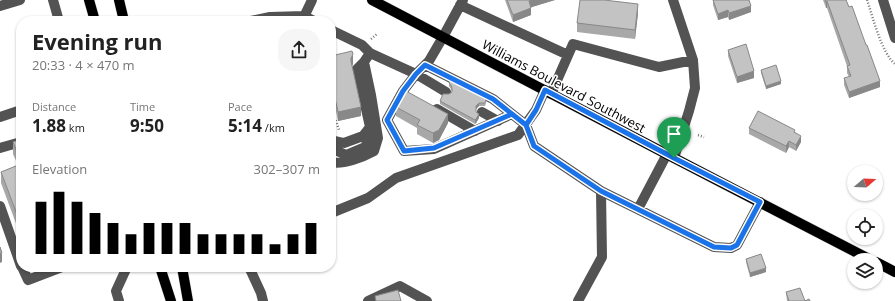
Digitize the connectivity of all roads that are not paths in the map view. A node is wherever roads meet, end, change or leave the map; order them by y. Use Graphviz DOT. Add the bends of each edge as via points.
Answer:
graph roads {
  1 [pos="20,0"];
  2 [pos="53,0"];
  3 [pos="89,0"];
  4 [pos="119,0"];
  5 [pos="312,0"];
  6 [pos="372,0"];
  7 [pos="673,0"];
  8 [pos="882,0"];
  9 [pos="461,2"];
  10 [pos="0,6"];
  11 [pos="58,16"];
  12 [pos="94,16"];
  13 [pos="123,16"];
  14 [pos="304,16"];
  15 [pos="336,32"];
  16 [pos="444,37"];
  17 [pos="895,38"];
  18 [pos="370,52"];
  19 [pos="568,55"];
  20 [pos="693,60"];
  21 [pos="364,62"];
  22 [pos="425,65"];
  23 [pos="416,74"];
  24 [pos="446,92"];
  25 [pos="548,92"];
  26 [pos="429,105"];
  27 [pos="16,112"];
  28 [pos="482,112"];
  29 [pos="512,114"];
  30 [pos="0,118"];
  31 [pos="498,121"];
  32 [pos="526,125"];
  33 [pos="370,127"];
  34 [pos="475,131"];
  35 [pos="336,141"];
  36 [pos="16,143"];
  37 [pos="0,148"];
  38 [pos="336,150"];
  39 [pos="670,156"];
  40 [pos="336,164"];
  41 [pos="601,191"];
  42 [pos="760,202"];
  43 [pos="0,206"];
  44 [pos="638,209"];
  45 [pos="336,211"];
  46 [pos="16,252"];
  47 [pos="858,253"];
  48 [pos="883,266"];
  49 [pos="24,272"];
  50 [pos="49,272"];
  51 [pos="125,272"];
  52 [pos="162,272"];
  53 [pos="183,272"];
  54 [pos="251,272"];
  55 [pos="895,272"];
  56 [pos="119,301"];
  57 [pos="171,301"];
  58 [pos="188,301"];
  59 [pos="263,301"];
  60 [pos="368,301"];
  61 [pos="427,301"];
  62 [pos="578,301"];
  1 -- 10 [label="street"];
  2 -- 11 [label="street"];
  3 -- 12 [label="main road"];
  4 -- 13 [label="main road"];
  5 -- 14 [label="street"];
  6 -- 16 [label="main road, Williams Boulevard Southwest"];
  7 -- 20 [label="street"];
  8 -- 17 [label="street"];
  9 -- 16 [label="street"];
  9 -- 19 [label="street"];
  15 -- 18 [label="street" via="362,45"];
  16 -- 22 [label="street"];
  16 -- 25 [label="main road, Williams Boulevard Southwest"];
  18 -- 21 [label="street"];
  18 -- 23 [label="street"];
  19 -- 20 [label="street" via="573,44 659,67"];
  19 -- 25 [label="street"];
  20 -- 39 [label="street" via="695,88 689,111"];
  21 -- 33 [label="street" via="357,69"];
  21 -- 40 [label="street" via="378,138 374,151"];
  22 -- 23 [label="street"];
  22 -- 29 [label="street" via="493,99"];
  23 -- 24 [label="street"];
  23 -- 34 [label="street" via="387,120 404,151 434,148"];
  25 -- 32 [label="street"];
  25 -- 39 [label="main road, Williams Boulevard Southwest"];
  26 -- 34 [label="street"];
  27 -- 30 [label="street"];
  28 -- 31 [label="street"];
  29 -- 31 [label="street"];
  29 -- 32 [label="street"];
  31 -- 34 [label="street"];
  32 -- 41 [label="street" via="534,146"];
  32 -- 45 [label="street" via="518,135 396,178 368,198"];
  33 -- 35 [label="street" via="363,136 344,143"];
  33 -- 38 [label="street" via="365,147 346,155"];
  36 -- 37 [label="street"];
  39 -- 42 [label="main road, Williams Boulevard Southwest"];
  39 -- 44 [label="street"];
  41 -- 44 [label="street"];
  41 -- 62 [label="street" via="602,257"];
  42 -- 44 [label="street" via="737,245 731,248 714,247"];
  42 -- 47 [label="main road, Williams Boulevard Southwest"];
  43 -- 46 [label="street"];
  48 -- 55 [label="main road"];
  49 -- 50 [label="street" via="28,280"];
  51 -- 56 [label="street" via="116,291"];
  52 -- 57 [label="main road"];
  53 -- 58 [label="main road"];
  54 -- 59 [label="street"];
  60 -- 61 [label="street" via="400,286"];
}
